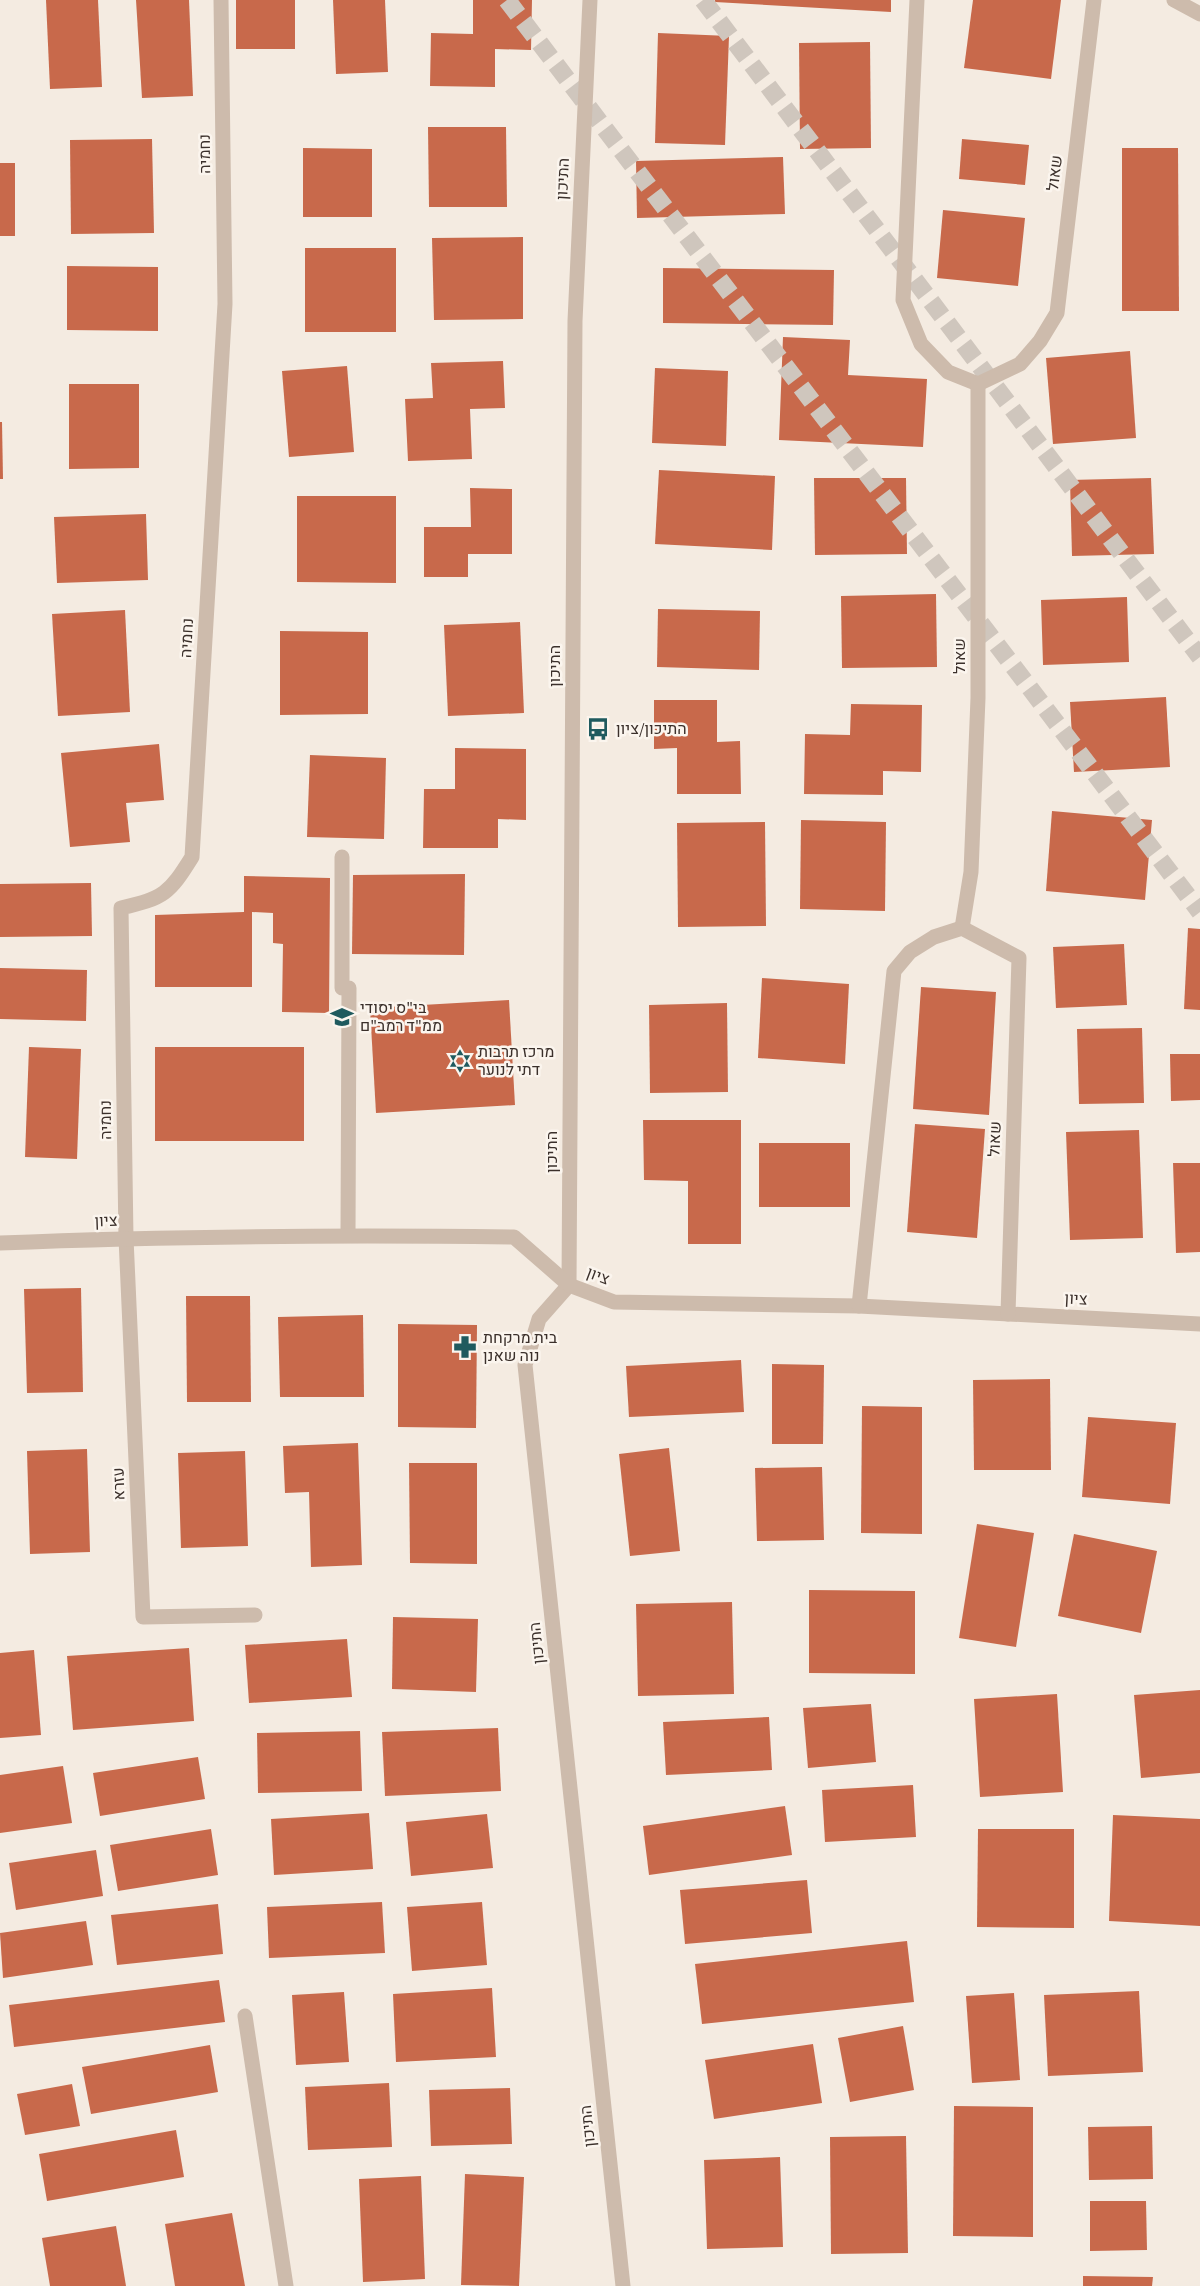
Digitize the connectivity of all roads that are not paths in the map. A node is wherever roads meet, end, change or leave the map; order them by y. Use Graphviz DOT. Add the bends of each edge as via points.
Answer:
graph roads {
  1 [pos="221,0"];
  2 [pos="590,0"];
  3 [pos="917,0"];
  4 [pos="1094,0"];
  5 [pos="1174,0"];
  6 [pos="1200,14"];
  7 [pos="978,384"];
  8 [pos="342,857"];
  9 [pos="962,928"];
  10 [pos="348,1235"];
  11 [pos="126,1238"];
  12 [pos="0,1243"];
  13 [pos="569,1285"];
  14 [pos="859,1306"];
  15 [pos="1008,1314"];
  16 [pos="1200,1324"];
  17 [pos="255,1615"];
  18 [pos="244,2016"];
  19 [pos="286,2286"];
  20 [pos="623,2286"];
  1 -- 11 [label="street, נחמיה" via="225,304 192,857 175,885 153,900 122,908"];
  2 -- 13 [label="street, התיכון" via="574,321"];
  3 -- 7 [label="street" via="903,300 921,344 948,372"];
  4 -- 7 [label="street, שאול" via="1057,313 1040,342 1020,364"];
  5 -- 6 [label="street"];
  7 -- 9 [label="street, שאול" via="978,698 971,872"];
  8 -- 10 [label="street" via="342,988 349,987"];
  9 -- 14 [label="street" via="934,937 910,952 894,971"];
  9 -- 15 [label="street, שאול" via="1019,958"];
  10 -- 11 [label="street, ציון"];
  10 -- 13 [label="street, ציון" via="514,1237"];
  11 -- 12 [label="street, ציון"];
  11 -- 17 [label="street, עזרא" via="142,1617"];
  13 -- 14 [label="street, ציון" via="614,1302"];
  13 -- 20 [label="street, התיכון" via="539,1319 525,1365"];
  14 -- 15 [label="street, ציון"];
  15 -- 16 [label="street, ציון"];
  18 -- 19 [label="street"];
}
